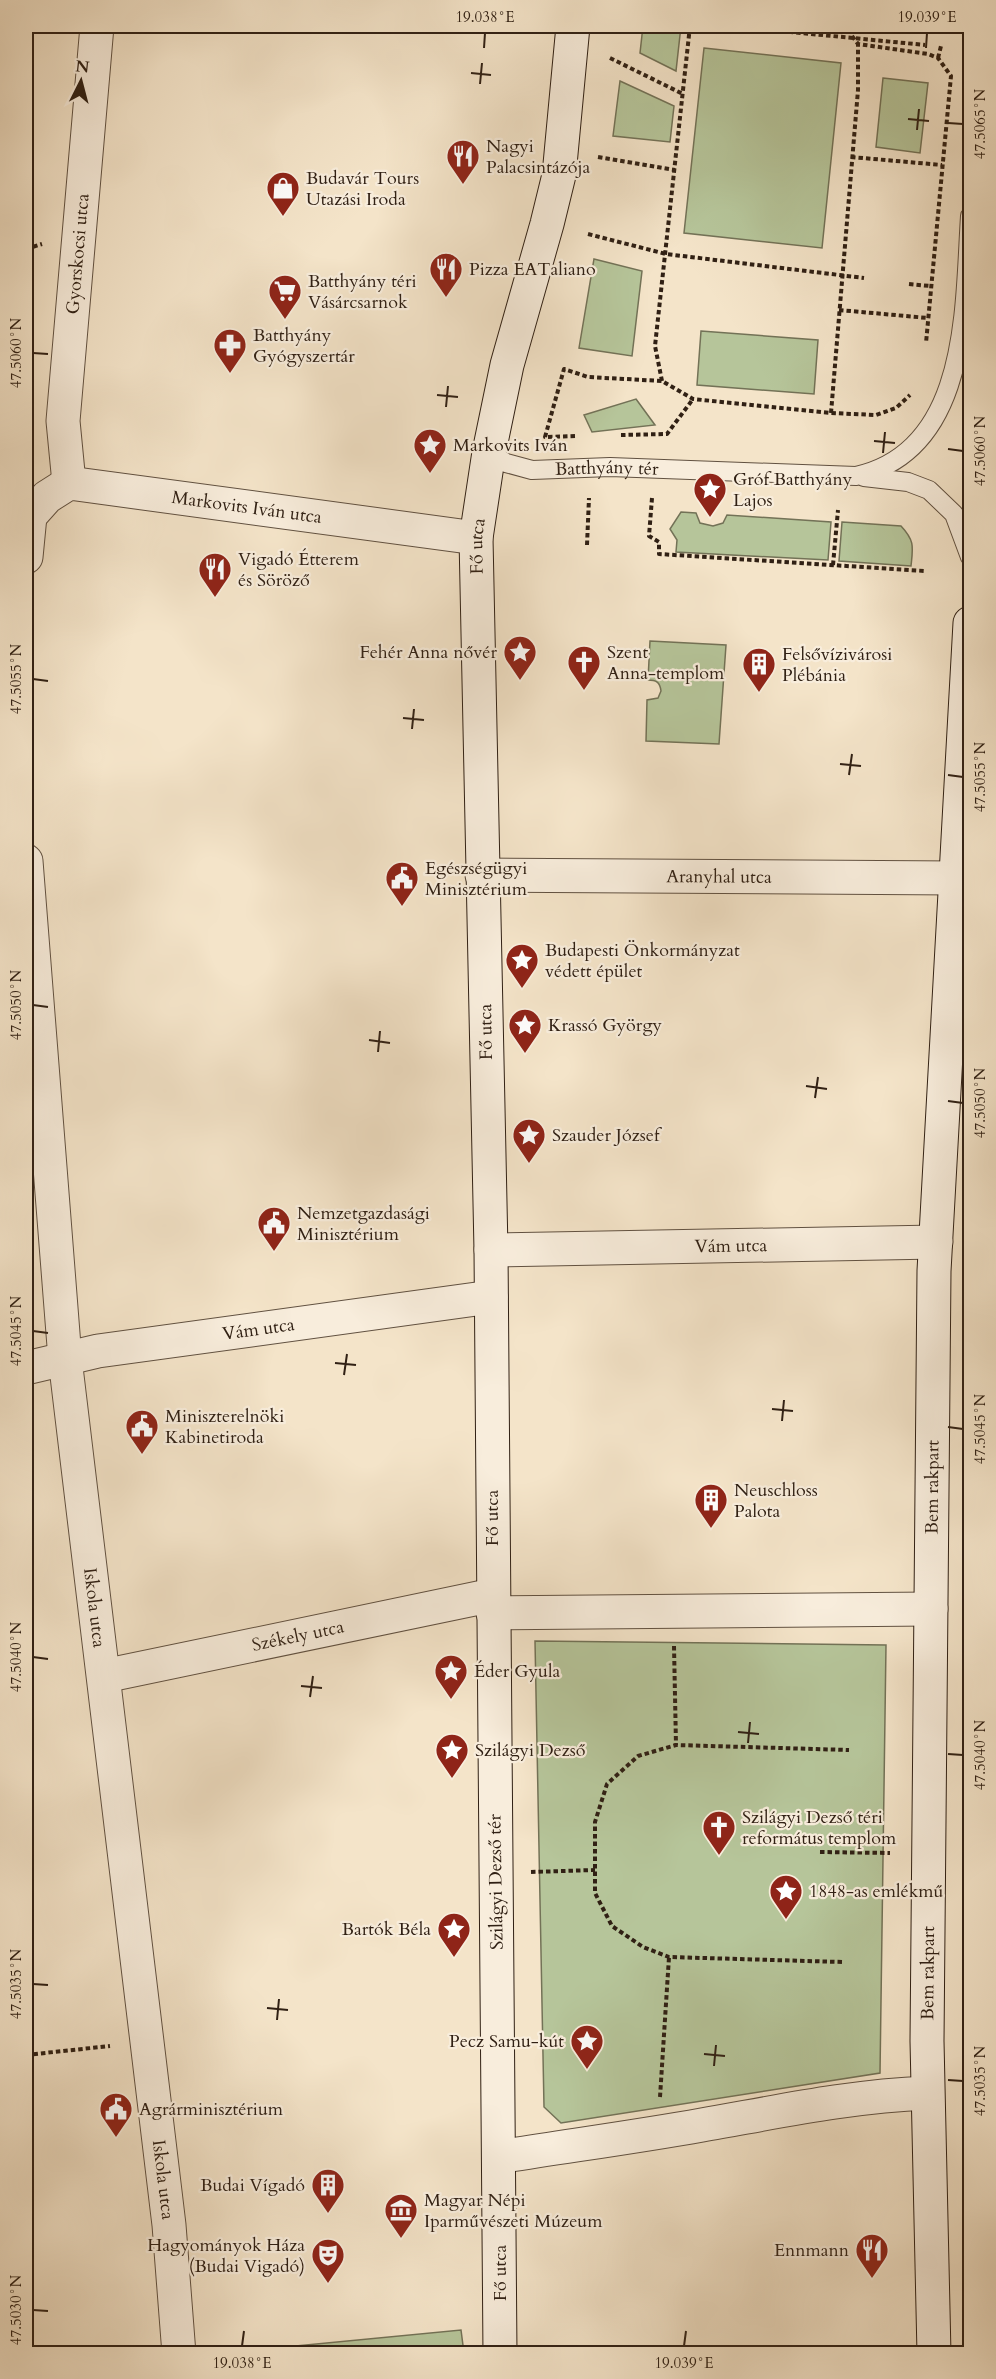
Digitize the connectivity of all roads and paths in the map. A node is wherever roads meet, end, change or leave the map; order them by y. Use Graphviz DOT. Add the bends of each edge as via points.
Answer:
graph roads {
  1 [pos="97,26"];
  2 [pos="573,26"];
  3 [pos="690,26"];
  4 [pos="729,26"];
  5 [pos="852,36"];
  6 [pos="858,44"];
  7 [pos="925,45"];
  8 [pos="941,46"];
  9 [pos="610,58"];
  10 [pos="938,58"];
  11 [pos="683,94"];
  12 [pos="598,157"];
  13 [pos="851,157"];
  14 [pos="942,165"];
  15 [pos="675,171"];
  16 [pos="970,216"];
  17 [pos="588,234"];
  18 [pos="666,254"];
  19 [pos="842,276"];
  20 [pos="864,278"];
  21 [pos="909,284"];
  22 [pos="930,286"];
  23 [pos="839,310"];
  24 [pos="928,318"];
  25 [pos="926,348"];
  26 [pos="662,381"];
  27 [pos="915,391"];
  28 [pos="693,399"];
  29 [pos="831,412"];
  30 [pos="611,435"];
  31 [pos="578,436"];
  32 [pos="489,452"];
  33 [pos="856,476"];
  34 [pos="69,483"];
  35 [pos="589,494"];
  36 [pos="652,498"];
  37 [pos="838,510"];
  38 [pos="28,514"];
  39 [pos="476,538"];
  40 [pos="587,545"];
  41 [pos="970,556"];
  42 [pos="26,557"];
  43 [pos="833,565"];
  44 [pos="925,571"];
  45 [pos="970,623"];
  46 [pos="26,861"];
  47 [pos="482,875"];
  48 [pos="957,878"];
  49 [pos="936,1242"];
  50 [pos="491,1250"];
  51 [pos="491,1297"];
  52 [pos="65,1359"];
  53 [pos="26,1368"];
  54 [pos="493,1604"];
  55 [pos="931,1609"];
  56 [pos="673,1611"];
  57 [pos="104,1676"];
  58 [pos="676,1745"];
  59 [pos="849,1750"];
  60 [pos="820,1852"];
  61 [pos="890,1852"];
  62 [pos="595,1870"];
  63 [pos="527,1872"];
  64 [pos="669,1957"];
  65 [pos="842,1962"];
  66 [pos="146,2042"];
  67 [pos="26,2055"];
  68 [pos="927,2093"];
  69 [pos="658,2133"];
  70 [pos="500,2157"];
  71 [pos="179,2354"];
  72 [pos="500,2354"];
  73 [pos="934,2354"];
  1 -- 34 [label="street, Gyorskocsi utca" via="63,421"];
  2 -- 32 [label="street" via="559,175 507,365"];
  3 -- 11 [label="path"];
  4 -- 5 [label="path"];
  5 -- 6 [label="path"];
  5 -- 7 [label="path"];
  6 -- 10 [label="path"];
  6 -- 13 [label="path"];
  8 -- 10 [label="path"];
  9 -- 11 [label="path"];
  10 -- 14 [label="path" via="951,76"];
  11 -- 15 [label="path"];
  12 -- 15 [label="path"];
  13 -- 14 [label="path"];
  13 -- 19 [label="path"];
  14 -- 22 [label="path"];
  15 -- 18 [label="path"];
  16 -- 33 [label="lane, Batthyány tér" via="960,341 949,389 936,418 909,448 874,472"];
  17 -- 18 [label="path"];
  18 -- 19 [label="path"];
  18 -- 26 [label="path" via="655,346"];
  19 -- 20 [label="path"];
  19 -- 23 [label="path"];
  21 -- 22 [label="path"];
  22 -- 24 [label="path"];
  23 -- 24 [label="path"];
  23 -- 29 [label="path"];
  24 -- 25 [label="path"];
  26 -- 28 [label="path"];
  26 -- 31 [label="path" via="588,376 564,369 544,437"];
  27 -- 29 [label="path" via="896,408 876,415"];
  28 -- 29 [label="path"];
  28 -- 30 [label="path" via="667,434"];
  32 -- 33 [label="lane, Batthyány tér" via="506,463 532,470 610,467"];
  32 -- 39 [label="street, Fő utca"];
  33 -- 41 [label="lane" via="908,482 929,490 954,514"];
  34 -- 38 [label="street"];
  34 -- 39 [label="street, Markovits Iván utca"];
  35 -- 40 [label="path"];
  36 -- 43 [label="path" via="649,536 660,542 660,554"];
  37 -- 43 [label="path"];
  38 -- 42 [label="street"];
  39 -- 47 [label="street, Fő utca"];
  43 -- 44 [label="path"];
  45 -- 48 [label="street, Bem rakpart"];
  46 -- 52 [label="street, Iskola utca"];
  47 -- 48 [label="street, Aranyhal utca"];
  47 -- 50 [label="street, Fő utca"];
  48 -- 49 [label="street, Bem rakpart"];
  49 -- 50 [label="street, Vám utca"];
  49 -- 55 [label="street, Bem rakpart"];
  50 -- 51 [label="street, Fő utca"];
  51 -- 52 [label="street, Vám utca" via="98,1351"];
  51 -- 54 [label="street, Fő utca"];
  52 -- 53 [label="street, Vám utca"];
  52 -- 57 [label="street, Iskola utca"];
  54 -- 56 [label="street"];
  54 -- 57 [label="street, Székely utca"];
  54 -- 70 [label="street, Szilágyi Dezső tér"];
  55 -- 56 [label="street"];
  55 -- 68 [label="street, Bem rakpart"];
  56 -- 58 [label="path"];
  57 -- 66 [label="street, Iskola utca"];
  58 -- 59 [label="path"];
  58 -- 62 [label="path" via="638,1756 607,1784 595,1822"];
  60 -- 61 [label="path"];
  62 -- 63 [label="path"];
  62 -- 64 [label="path" via="595,1893 612,1926 643,1947"];
  64 -- 65 [label="path"];
  64 -- 69 [label="path"];
  66 -- 67 [label="path"];
  66 -- 71 [label="street, Iskola utca" via="169,2225"];
  68 -- 69 [label="street" via="834,2102"];
  68 -- 73 [label="street, Bem rakpart"];
  69 -- 70 [label="street"];
  70 -- 72 [label="street, Fő utca"];
}
